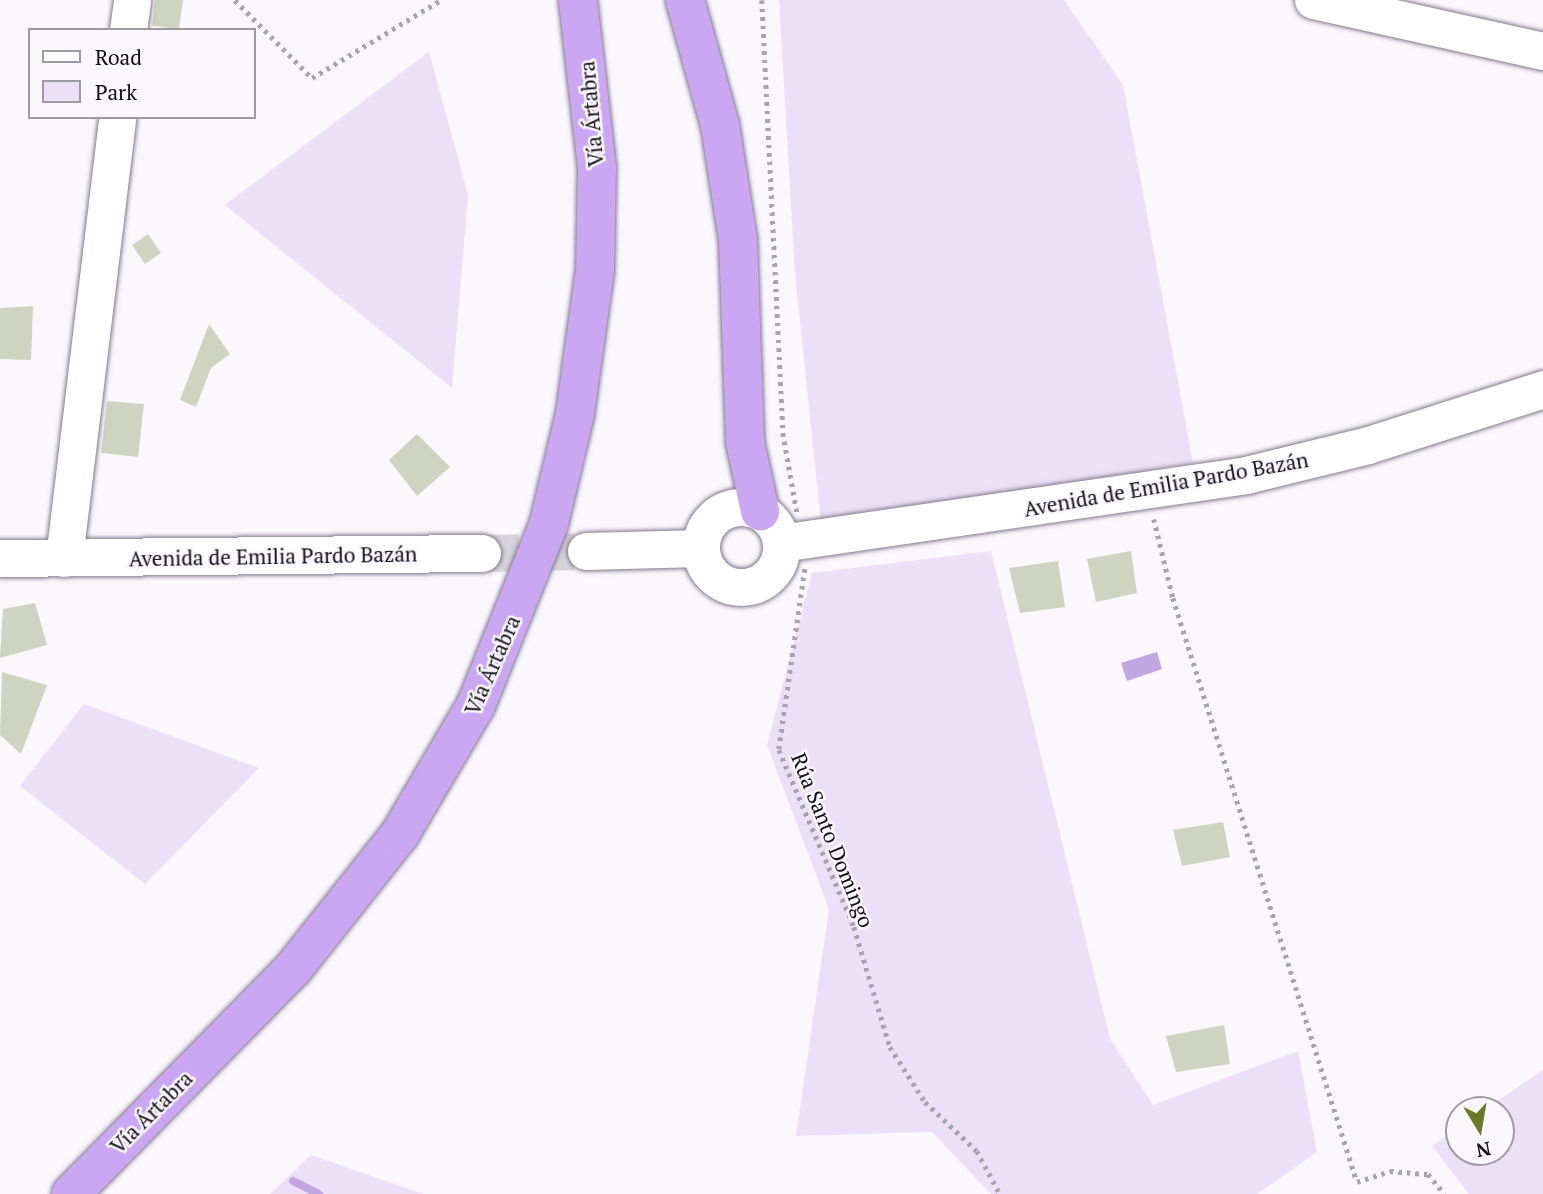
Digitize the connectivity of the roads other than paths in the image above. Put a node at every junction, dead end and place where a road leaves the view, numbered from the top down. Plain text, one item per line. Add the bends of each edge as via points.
1 (132, 0) edge
2 (578, 0) edge
3 (685, 0) edge
4 (1313, 0) edge
5 (128, 28) edge
6 (1543, 51) edge
7 (117, 119) edge
8 (1543, 389) edge
9 (760, 511) junction
10 (791, 542) junction
11 (701, 548) junction
12 (586, 551) tunnel mouth
13 (482, 553) tunnel mouth
14 (0, 558) edge
15 (64, 558) junction
16 (71, 1194) edge

1 - 5 street
2 - 16 highway, Vía Ártabra via 597,168 595,270 579,388 549,523 481,693 400,834 293,969
3 - 9 highway via 720,125 738,240 745,442
4 - 6 street
7 - 15 street
8 - 10 street, Avenida de Emilia Pardo Bazán via 1368,445 1147,490
9 - 10 street
9 - 11 street via 720,513
10 - 11 street via 775,568 743,587 719,580
11 - 12 street
13 - 15 street, Avenida de Emilia Pardo Bazán
14 - 15 street, Avenida de Emilia Pardo Bazán

